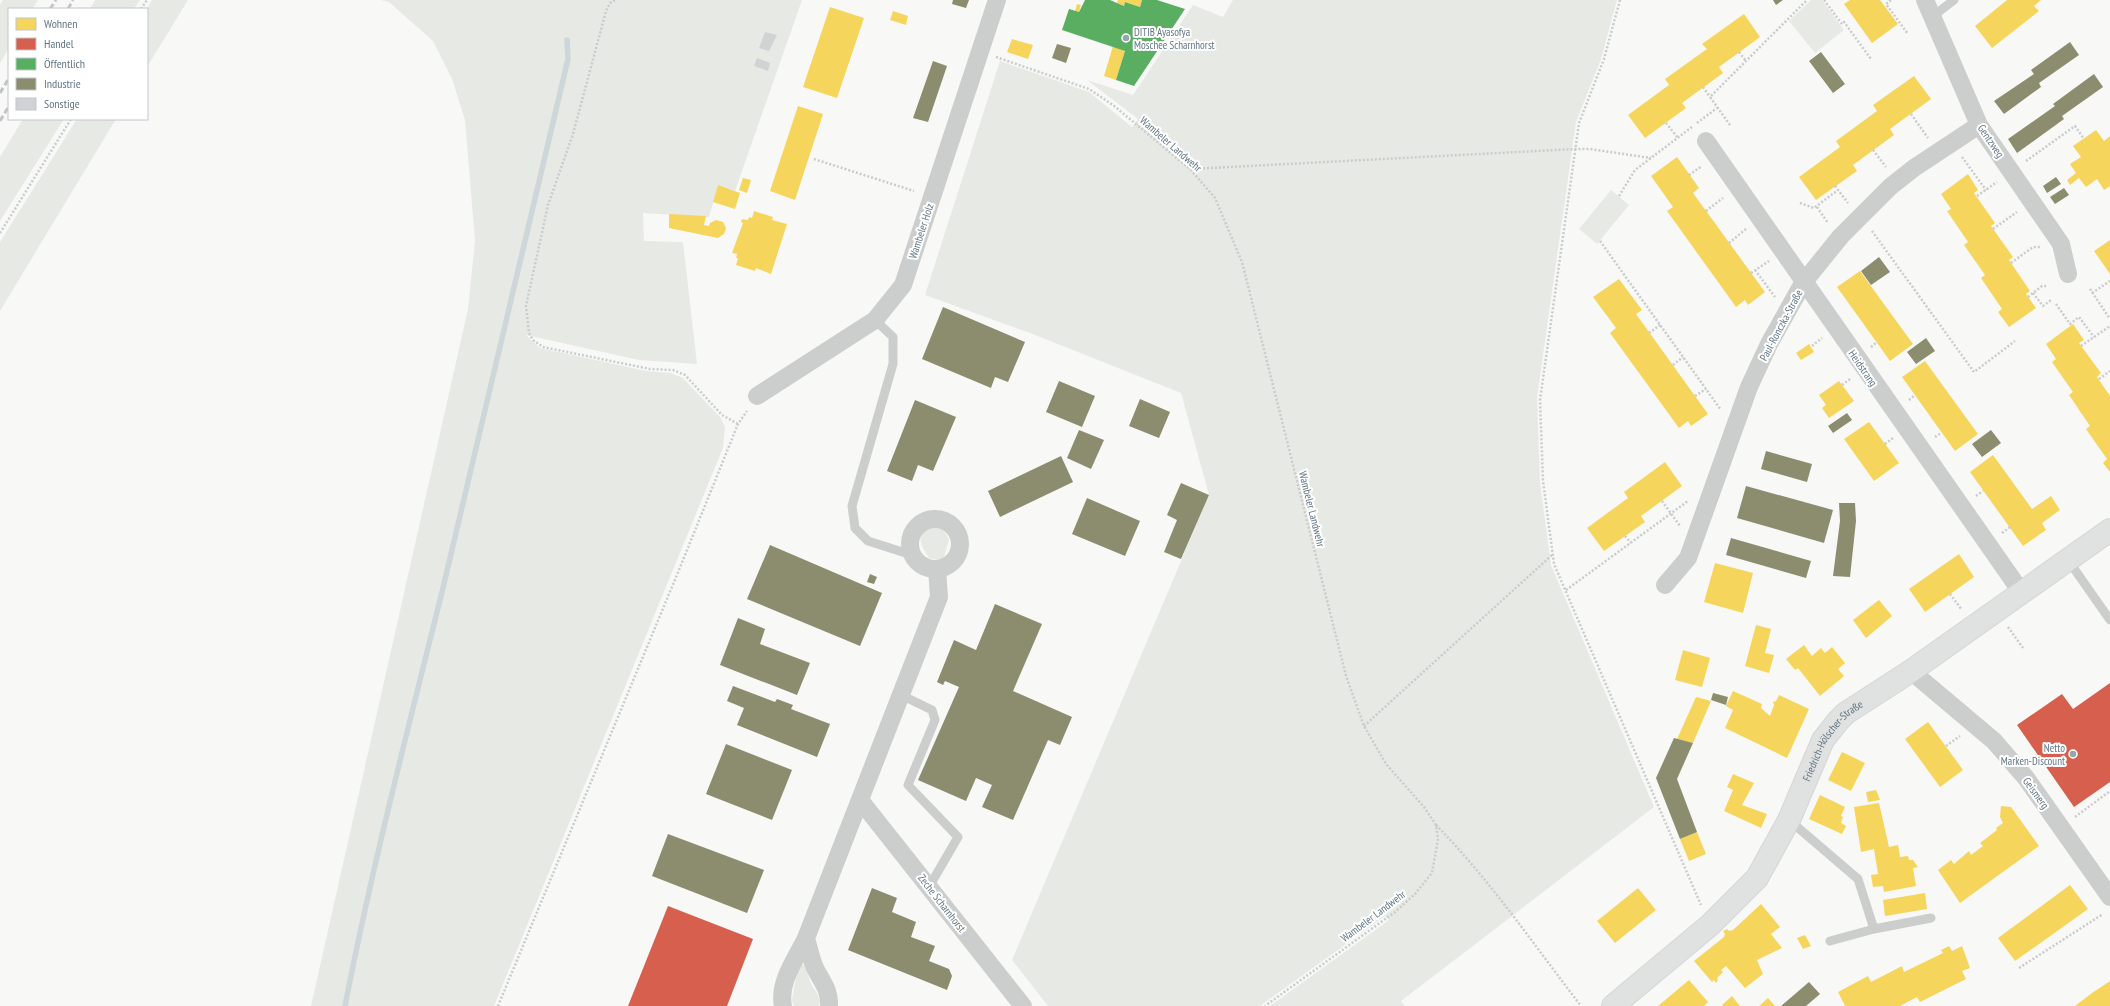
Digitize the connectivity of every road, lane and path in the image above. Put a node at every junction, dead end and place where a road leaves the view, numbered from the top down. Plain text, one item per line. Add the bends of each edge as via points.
1 (615, 0) edge
2 (997, 0) edge
3 (1620, 0) edge
4 (1807, 0) edge
5 (1824, 0) edge
6 (1891, 0) edge
7 (1925, 0) edge
8 (1954, 0) edge
9 (1932, 17) junction
10 (1908, 34) dead end
11 (981, 52) junction
12 (1739, 52) dead end
13 (1871, 59) dead end
14 (1746, 61) junction
15 (1703, 87) dead end
16 (1710, 97) junction
17 (1718, 108) junction
18 (1911, 114) dead end
19 (70, 120) edge
20 (1666, 123) dead end
21 (1730, 125) dead end
22 (1979, 125) junction
23 (1678, 138) junction
24 (2084, 139) dead end
25 (1706, 141) dead end
26 (1930, 142) dead end
27 (1575, 149) junction
28 (1873, 150) dead end
29 (1958, 152) dead end
30 (1651, 158) junction
31 (814, 159) dead end
32 (1704, 165) dead end
33 (1190, 169) junction
34 (1889, 172) dead end
35 (1689, 175) dead end
36 (2006, 175) junction
37 (1835, 186) dead end
38 (1838, 190) junction
39 (1986, 190) junction
40 (915, 192) dead end
41 (1619, 196) dead end
42 (1727, 196) dead end
43 (1977, 196) dead end
44 (1800, 203) dead end
45 (1817, 207) junction
46 (1852, 208) dead end
47 (2022, 209) dead end
48 (1706, 211) dead end
49 (1867, 224) dead end
50 (1750, 227) dead end
51 (1833, 228) dead end
52 (1993, 229) dead end
53 (0, 233) edge
54 (1600, 241) dead end
55 (1729, 243) dead end
56 (2045, 247) dead end
57 (1773, 258) dead end
58 (2011, 263) dead end
59 (1755, 270) junction
60 (1751, 273) dead end
61 (2068, 274) dead end
62 (2110, 281) edge
63 (1804, 283) junction
64 (2046, 286) dead end
65 (2090, 289) dead end
66 (2033, 293) junction
67 (2092, 293) junction
68 (2028, 297) dead end
69 (2051, 300) dead end
70 (1779, 303) dead end
71 (2056, 304) dead end
72 (2110, 319) edge
73 (875, 320) junction
74 (1660, 325) junction
75 (2110, 326) edge
76 (1649, 333) dead end
77 (2094, 337) junction
78 (2015, 341) dead end
79 (2081, 346) dead end
80 (1683, 357) junction
81 (1673, 365) dead end
82 (2110, 371) edge
83 (2099, 379) dead end
84 (1706, 389) junction
85 (757, 396) joint
86 (1695, 396) dead end
87 (1723, 412) dead end
88 (738, 424) junction
89 (1694, 497) dead end
90 (1662, 501) dead end
91 (1672, 514) junction
92 (1682, 528) dead end
93 (2110, 530) edge
94 (1625, 536) dead end
95 (1631, 543) junction
96 (1553, 554) junction
97 (912, 555) junction
98 (2068, 560) junction
99 (937, 569) junction
100 (1665, 585) dead end
101 (1566, 590) junction
102 (2022, 593) junction
103 (1950, 594) dead end
104 (1963, 612) dead end
105 (2110, 620) edge
106 (2004, 622) dead end
107 (2023, 648) dead end
108 (1911, 671) junction
109 (901, 695) junction
110 (1364, 726) junction
111 (1965, 732) dead end
112 (1946, 746) dead end
113 (2110, 791) edge
114 (860, 800) junction
115 (1789, 820) junction
116 (1436, 825) junction
117 (2060, 827) junction
118 (929, 887) junction
119 (2109, 904) edge
120 (1931, 918) dead end
121 (1710, 925) junction
122 (1874, 929) junction
123 (806, 938) junction
124 (1830, 941) dead end
125 (2019, 968) dead end
126 (498, 1006) edge
127 (783, 1006) edge
128 (829, 1006) edge
129 (1022, 1006) edge
130 (1265, 1006) edge
131 (1581, 1006) edge
132 (1613, 1006) edge

1 - 88 path via 606,11 573,134 548,205 526,306 529,333 533,340 543,347 650,369 679,372 685,375 722,416
2 - 11 street, Wambeler Holz
3 - 27 path via 1604,59 1579,123
4 - 14 path
5 - 13 path
6 - 10 path via 1886,4
7 - 9 street, Gentzweg
8 - 9 lane
9 - 22 street, Gentzweg
11 - 33 path, Wambeler Landwehr via 1089,89 1113,105
11 - 73 street, Wambeler Holz via 903,286
12 - 14 path
14 - 16 path
15 - 16 path
16 - 17 path
17 - 21 path
17 - 23 path
18 - 26 path
19 - 53 path
20 - 23 path
22 - 36 street, Gentzweg
22 - 63 street, Paul-Ronczka-Straße via 1890,187 1846,231
23 - 30 path
24 - 36 path via 2075,126
25 - 63 street, Heidstrang
27 - 30 path
27 - 33 path
27 - 96 path via 1540,400 1543,482
28 - 34 path
29 - 39 path
30 - 41 path via 1635,170
31 - 40 path
32 - 35 path
33 - 110 path, Wambeler Landwehr via 1216,198 1242,262 1346,676
36 - 39 path
36 - 61 street, Gentzweg via 2061,244
37 - 38 path
38 - 45 path
38 - 46 path
39 - 43 path
42 - 48 path
44 - 45 path
45 - 51 path
47 - 52 path
49 - 78 path via 1974,372
50 - 55 path
54 - 74 path
56 - 58 path via 2033,247
57 - 59 path
59 - 60 path
59 - 70 path
62 - 67 path
63 - 100 street, Paul-Ronczka-Straße via 1769,344 1749,387 1688,558
63 - 102 street, Heidstrang
64 - 66 path
65 - 67 path
66 - 68 path
66 - 69 path via 2043,306
67 - 72 path
71 - 77 path via 2070,324 2079,317
73 - 85 street, Wambeler Holz
73 - 97 lane via 893,336 893,364 852,506 855,528 868,541
74 - 76 path
74 - 80 path
75 - 77 path
77 - 79 path
80 - 81 path
80 - 84 path
82 - 83 path
84 - 86 path
84 - 87 path
85 - 88 path
88 - 126 path
89 - 91 path
90 - 91 path
91 - 92 path
91 - 95 path
93 - 98 street, Friedrich-Hölscher-Straße
94 - 95 path
95 - 101 path
96 - 101 path via 1554,564
96 - 110 path
97 - 99 street via 920,564
97 - 99 street via 910,538 920,523 938,519 946,521 955,529 960,545 953,562
98 - 102 street, Friedrich-Hölscher-Straße
98 - 105 lane
99 - 109 street via 939,597
101 - 121 path
102 - 108 street, Friedrich-Hölscher-Straße
103 - 104 path
106 - 107 path
108 - 115 street, Friedrich-Hölscher-Straße via 1846,713 1838,721 1824,740
108 - 117 street, Geismerg via 1994,741 2026,778
109 - 114 street
109 - 118 lane via 932,710 935,720 908,785 958,838
110 - 116 path, Wambeler Landwehr via 1386,764 1424,807
111 - 112 path
113 - 117 path
114 - 118 street, Zeche Scharnhorst
114 - 123 street
115 - 121 street, Friedrich-Hölscher-Straße via 1757,878
115 - 122 lane via 1858,879
116 - 130 path, Wambeler Landwehr via 1438,839 1432,873 1415,894 1395,912
116 - 131 path via 1490,887
117 - 119 street, Geismerg
118 - 129 street, Zeche Scharnhorst
119 - 125 path
120 - 122 lane
121 - 132 street, Friedrich-Hölscher-Straße
122 - 124 lane
123 - 127 street via 786,977 782,996
123 - 128 street via 814,967 827,988

